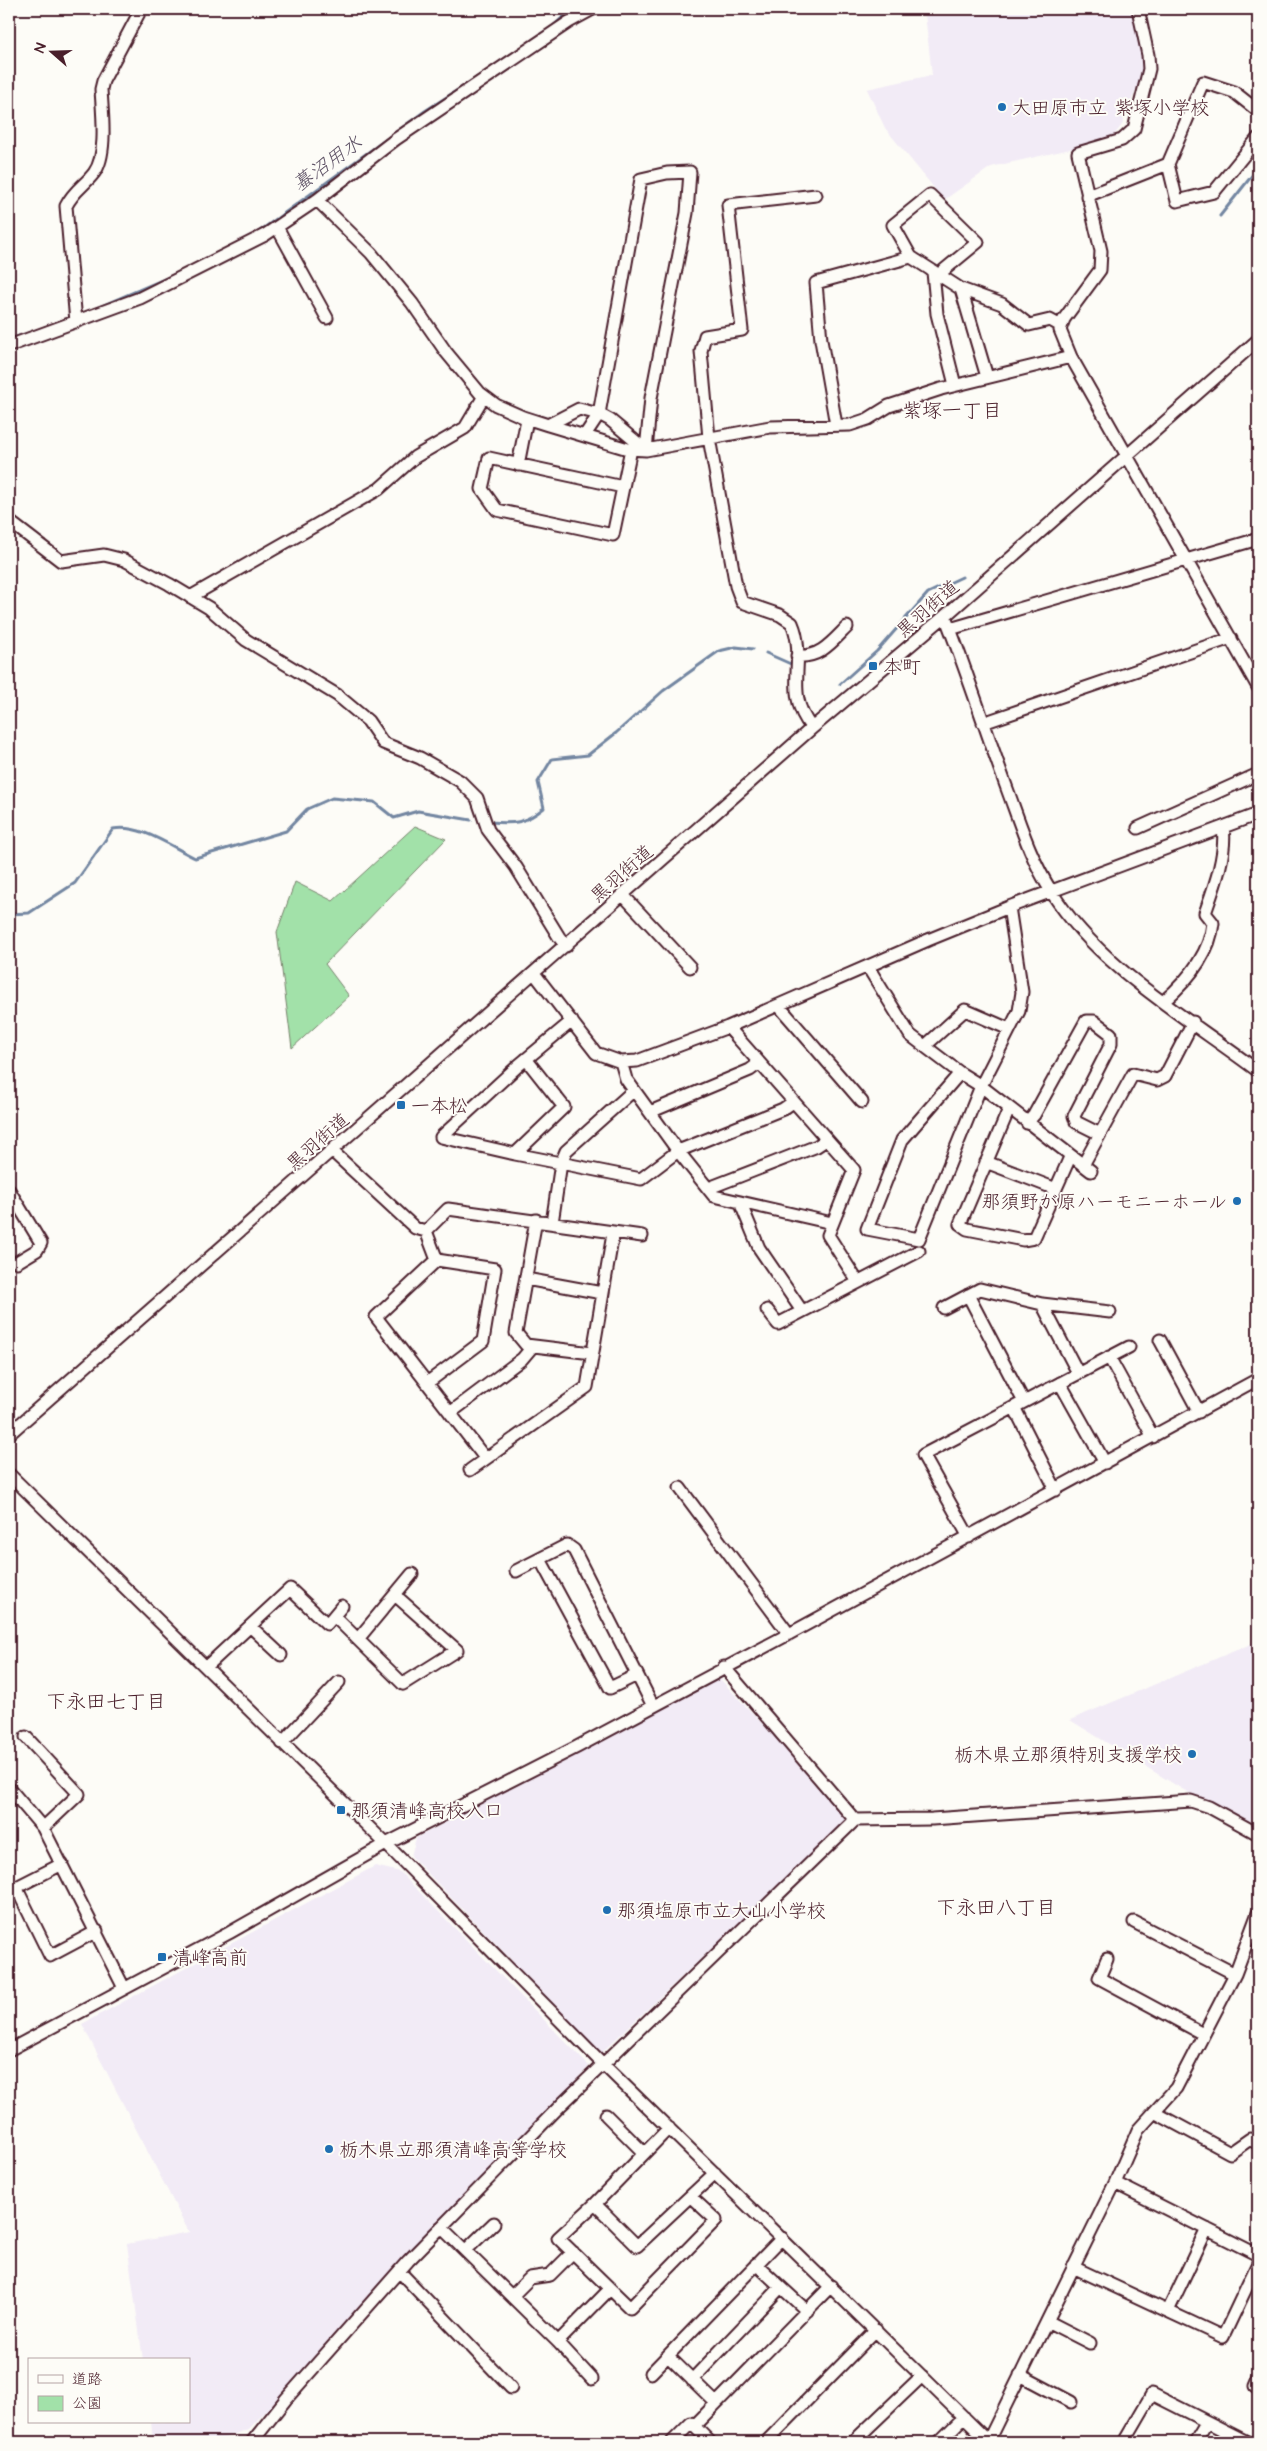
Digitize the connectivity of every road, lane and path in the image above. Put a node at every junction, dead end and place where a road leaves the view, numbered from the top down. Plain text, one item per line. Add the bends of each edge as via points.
1 (139, 9) edge
2 (593, 9) edge
3 (1138, 9) edge
4 (1258, 111) edge
5 (1258, 138) edge
6 (1168, 164) junction
7 (816, 195) dead end
8 (1087, 196) junction
9 (317, 200) junction
10 (277, 227) junction
11 (911, 257) junction
12 (935, 273) junction
13 (961, 289) junction
14 (327, 318) dead end
15 (76, 322) junction
16 (1061, 326) junction
17 (1258, 340) edge
18 (9, 346) edge
19 (1071, 357) junction
20 (988, 377) junction
21 (955, 385) junction
22 (484, 396) junction
23 (599, 414) junction
24 (527, 419) junction
25 (548, 425) junction
26 (836, 425) junction
27 (585, 435) junction
28 (708, 438) junction
29 (632, 449) junction
30 (646, 450) junction
31 (1126, 456) junction
32 (518, 465) junction
33 (623, 487) junction
34 (9, 521) edge
35 (1258, 539) edge
36 (1186, 561) junction
37 (190, 597) junction
38 (945, 616) junction
39 (847, 628) dead end
40 (950, 629) junction
41 (1231, 638) junction
42 (797, 656) junction
43 (1258, 687) edge
44 (983, 723) junction
45 (812, 728) junction
46 (1258, 774) edge
47 (1258, 814) edge
48 (1138, 828) dead end
49 (1223, 828) junction
50 (1051, 891) junction
51 (623, 895) junction
52 (1009, 907) junction
53 (566, 946) junction
54 (690, 967) dead end
55 (868, 967) junction
56 (534, 973) junction
57 (1163, 1002) junction
58 (778, 1006) junction
59 (572, 1021) junction
60 (1193, 1022) junction
61 (728, 1027) junction
62 (1009, 1029) junction
63 (925, 1046) junction
64 (526, 1059) junction
65 (621, 1062) junction
66 (758, 1064) junction
67 (1258, 1070) edge
68 (960, 1073) junction
69 (981, 1086) junction
70 (634, 1090) junction
71 (793, 1102) junction
72 (862, 1102) dead end
73 (1009, 1109) junction
74 (650, 1112) junction
75 (1027, 1123) junction
76 (1100, 1134) junction
77 (826, 1140) junction
78 (332, 1151) junction
79 (678, 1151) junction
80 (514, 1154) junction
81 (1070, 1156) junction
82 (986, 1162) junction
83 (561, 1164) junction
84 (709, 1188) junction
85 (1056, 1189) junction
86 (9, 1190) edge
87 (740, 1202) junction
88 (536, 1220) junction
89 (552, 1223) junction
90 (832, 1223) junction
91 (426, 1231) junction
92 (614, 1234) junction
93 (642, 1236) dead end
94 (919, 1251) dead end
95 (437, 1260) junction
96 (17, 1262) dead end
97 (526, 1279) junction
98 (858, 1282) junction
99 (602, 1293) junction
100 (968, 1295) junction
101 (1042, 1304) junction
102 (944, 1308) dead end
103 (766, 1310) dead end
104 (802, 1311) junction
105 (1110, 1312) dead end
106 (1160, 1340) dead end
107 (533, 1346) junction
108 (1129, 1347) dead end
109 (592, 1353) junction
110 (1109, 1357) junction
111 (1078, 1373) junction
112 (1258, 1379) edge
113 (427, 1383) junction
114 (1060, 1383) junction
115 (1024, 1402) junction
116 (1014, 1408) junction
117 (450, 1412) junction
118 (1199, 1412) junction
119 (9, 1434) edge
120 (1153, 1437) junction
121 (485, 1458) junction
122 (1105, 1463) junction
123 (470, 1470) dead end
124 (9, 1474) edge
125 (680, 1488) dead end
126 (1056, 1490) junction
127 (969, 1537) junction
128 (540, 1559) junction
129 (516, 1571) dead end
130 (412, 1574) dead end
131 (395, 1595) junction
132 (342, 1606) dead end
133 (334, 1616) junction
134 (250, 1626) junction
135 (789, 1634) junction
136 (358, 1639) junction
137 (281, 1655) dead end
138 (206, 1667) junction
139 (724, 1667) junction
140 (637, 1675) junction
141 (339, 1682) dead end
142 (653, 1706) junction
143 (26, 1737) dead end
144 (282, 1743) junction
145 (9, 1788) edge
146 (855, 1820) junction
147 (43, 1828) junction
148 (1258, 1834) edge
149 (386, 1844) junction
150 (62, 1864) junction
151 (12, 1889) edge
152 (1258, 1913) edge
153 (1134, 1922) dead end
154 (97, 1931) junction
155 (1107, 1959) dead end
156 (1235, 1974) junction
157 (124, 1988) junction
158 (1203, 2034) junction
159 (9, 2050) edge
160 (604, 2065) junction
161 (1154, 2112) junction
162 (606, 2115) dead end
163 (669, 2128) junction
164 (1258, 2144) edge
165 (644, 2153) junction
166 (715, 2173) junction
167 (1115, 2183) junction
168 (691, 2197) junction
169 (595, 2204) junction
170 (494, 2223) dead end
171 (441, 2227) junction
172 (1207, 2229) junction
173 (782, 2238) junction
174 (466, 2250) junction
175 (573, 2252) junction
176 (1258, 2255) edge
177 (1258, 2263) edge
178 (756, 2264) junction
179 (1073, 2267) junction
180 (399, 2271) junction
181 (831, 2286) junction
182 (781, 2287) junction
183 (610, 2289) junction
184 (512, 2296) junction
185 (807, 2311) junction
186 (1168, 2311) junction
187 (1047, 2321) junction
188 (876, 2330) junction
189 (558, 2342) junction
190 (1090, 2343) dead end
191 (668, 2356) junction
192 (651, 2373) dead end
193 (1020, 2375) junction
194 (922, 2376) junction
195 (592, 2379) dead end
196 (692, 2380) junction
197 (1258, 2380) edge
198 (511, 2388) dead end
199 (1258, 2389) edge
200 (1071, 2402) dead end
201 (716, 2403) junction
202 (964, 2418) junction
203 (1207, 2422) junction
204 (694, 2426) junction
205 (248, 2442) edge
206 (252, 2442) edge
207 (672, 2442) edge
208 (710, 2442) edge
209 (766, 2442) edge
210 (852, 2442) edge
211 (939, 2442) edge
212 (989, 2442) edge
213 (1124, 2442) edge
214 (1195, 2442) edge
215 (1247, 2442) edge

1 - 15 street via 103,81 102,152 95,173 73,193 66,206
2 - 9 street via 396,139
3 - 8 street via 1149,69 1134,129 1122,140 1078,153
4 - 6 street via 1234,92 1203,82
5 - 6 street via 1214,192 1177,201
6 - 8 street
7 - 28 street via 728,205 742,330 705,336 702,351
8 - 16 street via 1101,251 1100,270
9 - 10 street
9 - 22 street via 371,253 446,352
10 - 14 street
10 - 15 street via 149,294
11 - 12 street
11 - 12 street via 893,225 930,195 978,242
11 - 26 street via 816,283 821,340
12 - 13 street
12 - 21 street via 937,314
13 - 16 street via 1002,304 1029,325 1050,320
13 - 20 street
15 - 18 street
16 - 19 street
17 - 31 street, 黒羽街道
19 - 20 street
19 - 31 street
20 - 21 street
21 - 26 street via 889,406 868,419 850,425
22 - 24 street
22 - 37 street via 465,428 415,457 379,489
23 - 25 street via 579,409
23 - 27 street
23 - 30 street
23 - 30 street via 641,179 690,172 687,213 651,398
24 - 25 street
24 - 32 street
25 - 27 street
26 - 28 street via 770,427
27 - 29 street
28 - 30 street
28 - 42 street via 736,586 742,602 780,614 792,623 796,630
29 - 30 street
29 - 33 street
31 - 36 street
31 - 38 street, 黒羽街道
32 - 33 street
32 - 33 street via 490,458 482,489 497,510 612,535
34 - 37 street via 61,561 104,555 124,560
35 - 36 street
36 - 40 street
36 - 41 street
37 - 53 street via 209,608 246,640 337,695 368,721 383,742 460,781 477,798 488,830 516,867
38 - 40 street
38 - 45 street, 黒羽街道
39 - 42 street via 816,654
40 - 44 street
41 - 43 street
41 - 44 street
42 - 45 street via 799,708
44 - 50 street via 1030,850
45 - 51 street, 黒羽街道
46 - 48 street
47 - 49 street
49 - 50 street
49 - 57 street via 1223,847 1205,913 1213,923 1212,933 1203,955 1182,986
50 - 52 street
50 - 57 street via 1091,941
51 - 53 street, 黒羽街道
51 - 54 street
52 - 55 street
52 - 62 street via 1022,992 1019,1012
53 - 56 street, 黒羽街道
55 - 58 street
55 - 63 street via 910,1035
56 - 59 street
56 - 78 street, 黒羽街道
57 - 60 street
58 - 61 street
58 - 72 street
59 - 64 street
59 - 65 street via 596,1052
60 - 67 street
60 - 76 street via 1165,1076 1157,1080 1133,1074
61 - 65 street via 637,1061
61 - 66 street
62 - 63 street via 966,1010
62 - 69 street
63 - 68 street
64 - 80 street via 564,1107
64 - 80 street via 441,1137
65 - 70 street via 626,1079
66 - 71 street
66 - 74 street
68 - 69 street
68 - 69 street via 902,1140 867,1229 919,1239
69 - 73 street
70 - 74 street
70 - 83 street via 566,1151
71 - 77 street
71 - 79 street via 783,1109
73 - 75 street
73 - 82 street
74 - 79 street
75 - 76 street via 1086,1021 1094,1021 1111,1034 1111,1044 1074,1116 1076,1122
75 - 81 street
76 - 81 street via 1087,1168
77 - 84 street
77 - 90 street via 854,1170
78 - 91 street via 415,1228
78 - 119 street, 黒羽街道
79 - 83 street via 641,1179
79 - 84 street
80 - 83 street
81 - 85 street
82 - 85 street
82 - 85 street via 960,1224 967,1229 1024,1240 1034,1238
83 - 89 street
84 - 87 street via 714,1196
86 - 96 street via 41,1243 37,1250
87 - 90 street
87 - 104 street via 759,1248
88 - 89 street
88 - 91 street via 448,1209
88 - 97 street
89 - 92 street
90 - 98 street via 828,1235
91 - 95 street
92 - 93 street
92 - 99 street
94 - 98 street
95 - 113 street via 376,1317
95 - 113 street via 495,1269 483,1341
97 - 99 street
97 - 107 street via 516,1333 526,1345
98 - 104 street
99 - 109 street
100 - 101 street via 980,1289
100 - 102 street
100 - 115 street
101 - 105 street
101 - 111 street
103 - 104 street via 778,1324
106 - 118 street
107 - 109 street
107 - 117 street via 522,1359
108 - 110 street
109 - 121 street via 587,1387
110 - 111 street
110 - 120 street
111 - 114 street
112 - 118 street
113 - 117 street
114 - 115 street
114 - 122 street
115 - 116 street
116 - 126 street
116 - 127 street via 923,1455
117 - 121 street
118 - 120 street
120 - 122 street
121 - 123 street
122 - 126 street
124 - 138 street
125 - 135 street
126 - 127 street
127 - 135 street
128 - 129 street
128 - 140 street via 610,1688
128 - 140 street via 567,1545 574,1550
130 - 131 street
131 - 136 street
131 - 136 street via 458,1650 403,1684
132 - 133 street
133 - 134 street via 327,1624 290,1589
133 - 136 street
134 - 137 street
134 - 138 street
135 - 139 street
138 - 144 street
139 - 142 street
139 - 146 street
140 - 142 street
141 - 144 street
142 - 149 street
143 - 147 street via 79,1794
144 - 149 street
145 - 147 street
146 - 148 street via 1191,1801 1209,1807
146 - 160 street
147 - 150 street
149 - 157 street via 230,1933
149 - 160 street
150 - 151 street
150 - 154 street
151 - 154 street via 50,1956
152 - 156 street
153 - 156 street
154 - 157 street
155 - 158 street via 1099,1978
156 - 158 street
157 - 159 street
158 - 161 street via 1176,2088
160 - 163 street
160 - 171 street
161 - 164 street via 1230,2153 1250,2140
161 - 167 street via 1138,2130
162 - 165 street
163 - 165 street
163 - 166 street
165 - 169 street
166 - 168 street
166 - 173 street
167 - 172 street
167 - 179 street
168 - 169 street via 637,2246
168 - 183 street via 716,2220 630,2308
169 - 175 street via 558,2238
170 - 174 street
171 - 174 street
171 - 180 street
172 - 176 street
172 - 186 street
173 - 178 street
173 - 181 street
174 - 184 street
175 - 183 street
175 - 184 street via 550,2275 530,2278
177 - 186 street via 1223,2337
178 - 182 street
178 - 191 street
179 - 186 street
179 - 187 street
180 - 198 street
180 - 206 street
181 - 185 street
181 - 188 street
182 - 185 street
182 - 196 street
183 - 189 street
184 - 189 street
185 - 201 street
187 - 190 street
187 - 193 street
188 - 194 street
188 - 209 street
189 - 195 street
191 - 192 street
191 - 196 street
193 - 200 street
193 - 212 street
194 - 202 street
194 - 210 street
196 - 201 street
197 - 199 street via 1255,2387
201 - 204 street
202 - 211 street
202 - 212 street
203 - 213 street via 1152,2394
203 - 214 street
203 - 215 street
204 - 207 street via 691,2423
204 - 208 street
205 - 206 street

